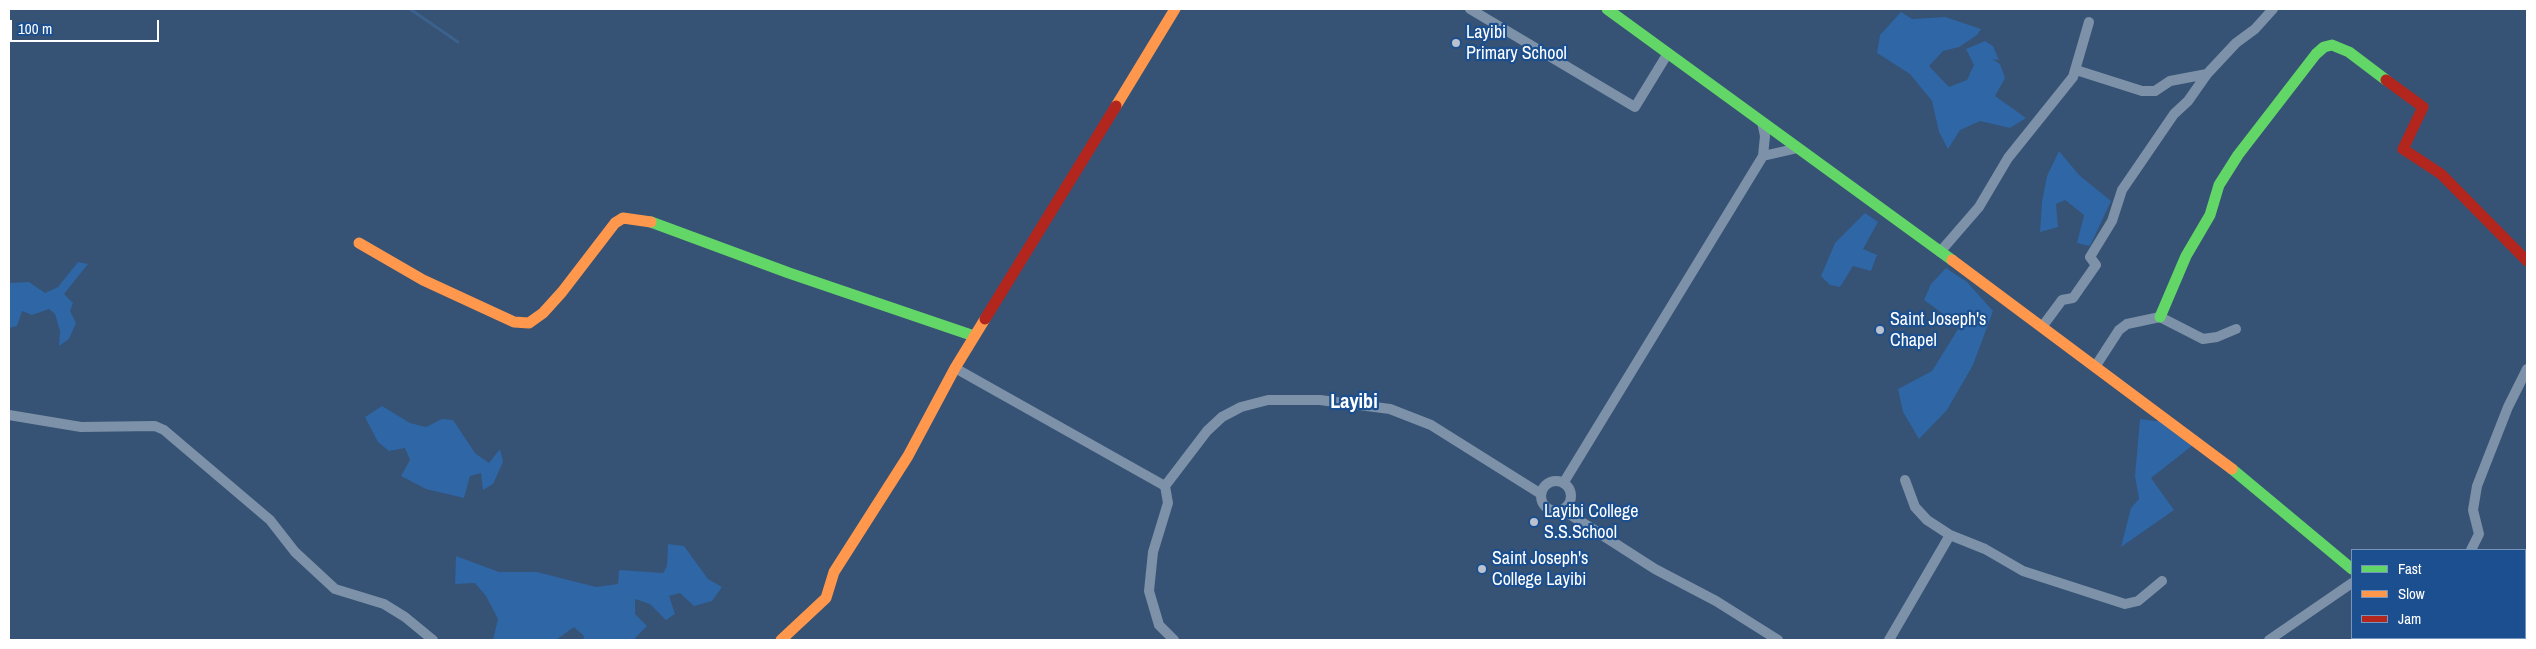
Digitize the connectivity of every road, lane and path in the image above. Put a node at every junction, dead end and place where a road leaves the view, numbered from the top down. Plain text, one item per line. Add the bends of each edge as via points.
1 (1175, 9) edge
2 (1470, 9) edge
3 (1607, 9) edge
4 (2273, 9) edge
5 (2089, 22) dead end
6 (1668, 53) junction
7 (2076, 70) junction
8 (2207, 74) junction
9 (1762, 122) junction
10 (1798, 148) junction
11 (1763, 156) junction
12 (359, 243) dead end
13 (1940, 252) junction
14 (2527, 261) edge
15 (2160, 317) junction
16 (2042, 327) junction
17 (2236, 329) dead end
18 (974, 336) junction
19 (2095, 367) junction
20 (955, 368) junction
21 (2527, 369) edge
22 (9, 415) edge
23 (1905, 480) dead end
24 (1564, 482) junction
25 (1165, 486) junction
26 (1541, 494) junction
27 (1563, 510) junction
28 (1950, 535) junction
29 (2472, 549) edge
30 (2351, 568) edge
31 (2162, 581) dead end
32 (2351, 584) edge
33 (433, 640) edge
34 (781, 640) edge
35 (1174, 640) edge
36 (1778, 640) edge
37 (1889, 640) edge
38 (2269, 640) edge

1 - 18 street
2 - 6 street via 1635,107
3 - 6 street
4 - 8 street
5 - 7 street
6 - 9 street
7 - 8 street via 2150,92 2170,81
7 - 13 street via 2008,158 1979,207
8 - 16 street via 2188,101 2174,114 2122,190 2112,221 2090,257 2096,265 2072,298 2062,300
9 - 10 street
9 - 11 street via 1765,136
10 - 11 street
10 - 13 street
11 - 24 street
12 - 18 street via 430,284 514,322 529,323 562,292 615,222 632,218
13 - 16 street
14 - 15 street via 2446,178 2403,149 2424,107 2349,52 2332,45 2316,54 2238,155 2219,185 2210,215 2186,256
15 - 17 street via 2203,339
15 - 19 street via 2122,326
16 - 19 street
18 - 20 street
19 - 30 street via 2234,470
20 - 25 street
20 - 34 street via 908,456 834,572 826,598
21 - 29 street via 2508,407 2478,486 2473,510 2479,534
22 - 33 street via 81,427 155,426 164,430 270,520 295,552 335,590 384,604
23 - 28 street via 1915,506 1927,520
24 - 26 street via 1550,482
24 - 27 street via 1572,493 1568,506
25 - 26 street via 1207,430 1231,411 1259,401 1320,400 1367,405 1410,416
25 - 35 street via 1168,503 1153,552 1149,591 1159,625
26 - 27 street via 1548,509
27 - 36 street via 1655,569 1716,601
28 - 31 street via 1979,546 2023,571 2125,604 2138,601
28 - 37 street
32 - 38 street

